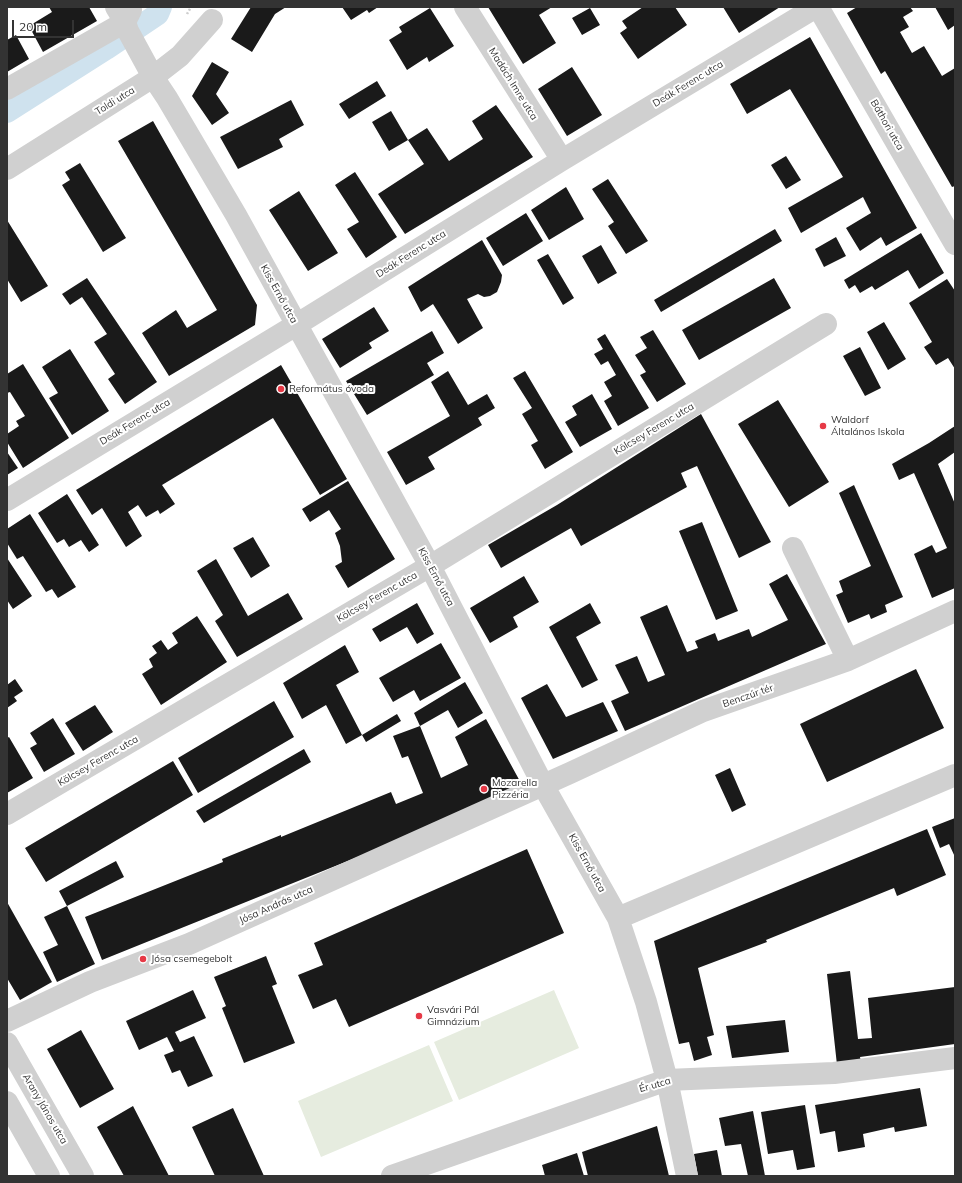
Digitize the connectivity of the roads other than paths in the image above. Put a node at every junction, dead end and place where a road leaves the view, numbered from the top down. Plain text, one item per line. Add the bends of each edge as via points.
1 (465, 7) edge
2 (817, 7) edge
3 (126, 17) edge
4 (212, 20) dead end
5 (148, 67) junction
6 (7, 89) edge
7 (562, 160) junction
8 (7, 170) edge
9 (955, 244) edge
10 (826, 324) dead end
11 (296, 325) junction
12 (7, 500) edge
13 (793, 548) dead end
14 (430, 566) junction
15 (955, 611) edge
16 (848, 660) junction
17 (955, 775) edge
18 (543, 785) junction
19 (7, 814) edge
20 (618, 918) junction
21 (7, 1021) edge
22 (7, 1043) edge
23 (955, 1058) edge
24 (667, 1080) junction
25 (7, 1102) edge
26 (49, 1176) edge
27 (83, 1176) edge
28 (392, 1176) edge
29 (687, 1176) edge

1 - 7 street, Madách Imre utca
2 - 7 street, Deák Ferenc utca
2 - 9 street, Báthori utca
3 - 5 street, Kiss Ernő utca
3 - 6 street
4 - 5 street, Toldi utca via 180,56
5 - 8 street, Toldi utca
5 - 11 street, Kiss Ernő utca via 236,215
7 - 11 street, Deák Ferenc utca
10 - 14 street, Kölcsey Ferenc utca
11 - 12 street, Deák Ferenc utca
11 - 14 street, Kiss Ernő utca
13 - 16 street
14 - 18 street, Kiss Ernő utca
14 - 19 street, Kölcsey Ferenc utca
15 - 16 street, Benczúr tér
16 - 18 street, Benczúr tér via 703,711
17 - 20 street
18 - 20 street, Kiss Ernő utca
18 - 21 street, Jósa András utca via 189,944 90,982
20 - 24 street, Kiss Ernő utca via 646,1002
22 - 27 street, Arany János utca
23 - 24 street, Ér utca via 834,1073
24 - 28 street, Ér utca
24 - 29 street, Kiss Ernő utca
25 - 26 street

